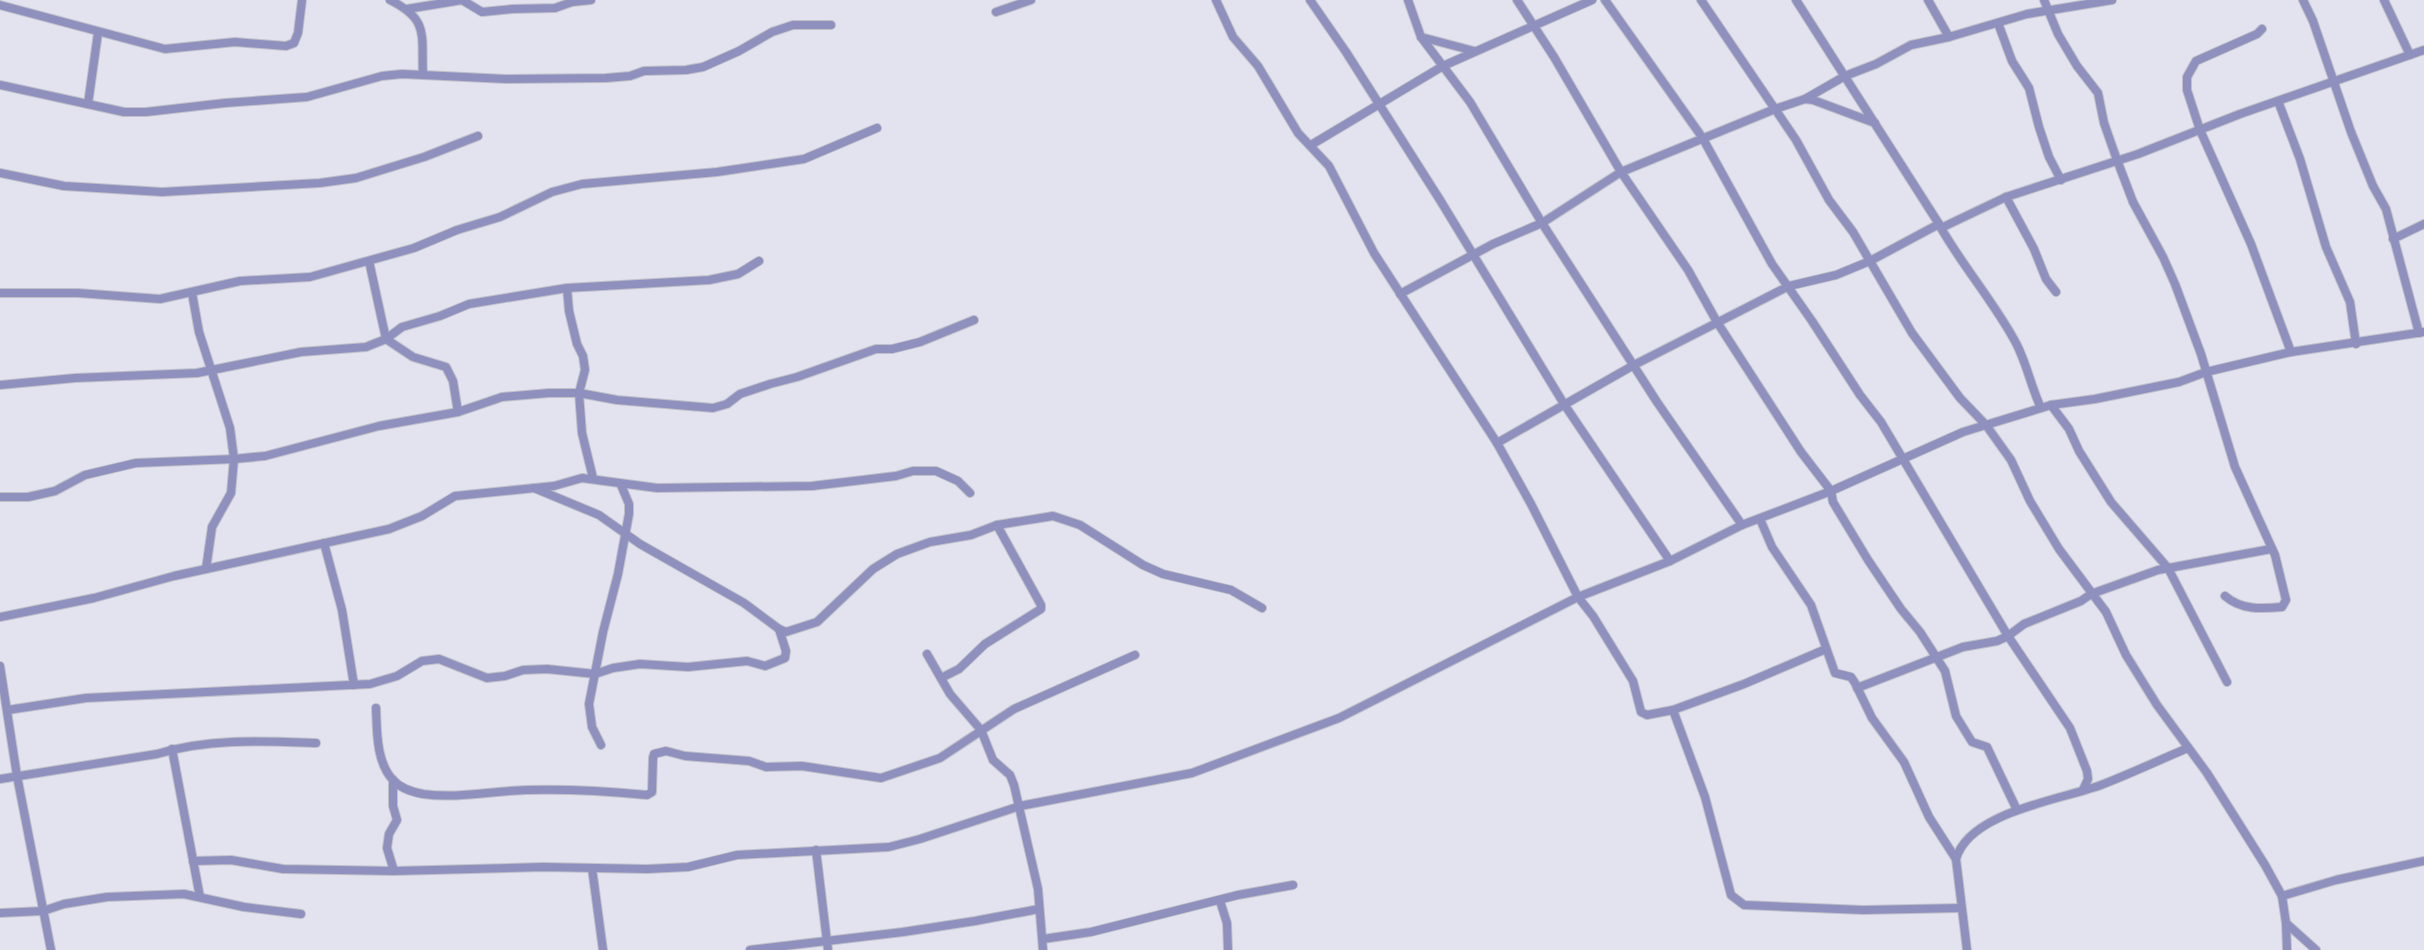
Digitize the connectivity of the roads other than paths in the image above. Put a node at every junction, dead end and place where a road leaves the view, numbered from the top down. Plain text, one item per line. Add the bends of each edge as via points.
1 (302, 0) edge
2 (390, 0) edge
3 (591, 0) edge
4 (1031, 0) edge
5 (1216, 0) edge
6 (1310, 0) edge
7 (1408, 0) edge
8 (1517, 0) edge
9 (1592, 0) edge
10 (1605, 0) edge
11 (1701, 0) edge
12 (1796, 0) edge
13 (1928, 0) edge
14 (2044, 0) edge
15 (2112, 0) edge
16 (2303, 0) edge
17 (2384, 0) edge
18 (0, 5) edge
19 (405, 5) edge
20 (996, 12) dead end
21 (2048, 12) junction
22 (1998, 23) junction
23 (1534, 25) junction
24 (830, 26) dead end
25 (2262, 29) dead end
26 (98, 33) junction
27 (1421, 36) junction
28 (1949, 37) junction
29 (2424, 50) edge
30 (1474, 51) junction
31 (2410, 55) junction
32 (1443, 66) junction
33 (423, 75) junction
34 (1845, 76) junction
35 (2333, 83) junction
36 (0, 85) edge
37 (1806, 99) junction
38 (2278, 101) junction
39 (88, 104) junction
40 (1379, 106) junction
41 (1775, 109) junction
42 (1875, 123) junction
43 (877, 128) dead end
44 (2200, 130) junction
45 (478, 136) dead end
46 (1702, 137) junction
47 (1311, 145) junction
48 (2117, 160) junction
49 (1621, 172) junction
50 (0, 173) edge
51 (2061, 180) junction
52 (2006, 197) junction
53 (1542, 223) junction
54 (2424, 224) edge
55 (1940, 226) junction
56 (2393, 239) junction
57 (1474, 255) junction
58 (369, 261) junction
59 (759, 261) dead end
60 (1870, 261) junction
61 (1789, 286) junction
62 (567, 288) junction
63 (2056, 292) dead end
64 (0, 293) edge
65 (192, 293) junction
66 (1400, 294) junction
67 (974, 320) dead end
68 (1717, 322) junction
69 (2422, 333) edge
70 (386, 339) junction
71 (2356, 344) junction
72 (2290, 352) junction
73 (1634, 365) junction
74 (210, 370) junction
75 (2206, 372) junction
76 (0, 385) edge
77 (579, 393) junction
78 (1564, 404) junction
79 (2051, 406) junction
80 (2041, 408) junction
81 (458, 412) junction
82 (1986, 425) junction
83 (1497, 443) junction
84 (234, 459) junction
85 (1902, 459) junction
86 (593, 478) junction
87 (621, 485) junction
88 (534, 488) junction
89 (1831, 491) junction
90 (970, 493) dead end
91 (0, 497) edge
92 (1760, 520) junction
93 (997, 525) junction
94 (1742, 525) junction
95 (624, 533) junction
96 (324, 543) junction
97 (2271, 549) junction
98 (1670, 560) junction
99 (2168, 568) junction
100 (206, 569) junction
101 (2091, 594) junction
102 (2225, 596) dead end
103 (1578, 598) junction
104 (1262, 608) dead end
105 (0, 617) edge
106 (778, 629) junction
107 (2008, 636) junction
108 (1826, 649) junction
109 (928, 654) dead end
110 (1135, 655) dead end
111 (1935, 657) junction
112 (0, 666) edge
113 (595, 674) junction
114 (941, 678) junction
115 (2227, 682) dead end
116 (354, 685) junction
117 (1857, 688) junction
118 (3, 698) edge
119 (376, 708) dead end
120 (8, 710) junction
121 (1673, 710) junction
122 (980, 730) junction
123 (316, 743) dead end
124 (600, 745) dead end
125 (2188, 748) junction
126 (172, 749) junction
127 (17, 776) junction
128 (0, 779) edge
129 (393, 780) junction
130 (2083, 790) junction
131 (1020, 806) junction
132 (2016, 810) junction
133 (816, 850) junction
134 (1956, 859) junction
135 (193, 861) junction
136 (2424, 861) edge
137 (592, 868) junction
138 (394, 871) junction
139 (1293, 885) dead end
140 (2282, 896) junction
141 (200, 897) junction
142 (1220, 901) junction
143 (1038, 908) junction
144 (1961, 908) junction
145 (43, 911) junction
146 (0, 913) edge
147 (301, 914) dead end
148 (2286, 923) junction
149 (1043, 939) junction
150 (828, 940) junction
151 (51, 950) edge
152 (603, 950) edge
153 (750, 950) edge
154 (828, 950) edge
155 (1043, 950) edge
156 (1228, 950) edge
157 (1967, 950) edge
158 (2287, 950) edge
159 (2316, 950) edge

1 - 26 street via 298,33 294,43 286,46 235,42 165,49
2 - 19 street
3 - 19 street via 572,2 555,8 482,12 462,0
4 - 20 street
5 - 47 street via 1233,37 1258,66 1298,133
6 - 40 street
7 - 27 street
8 - 23 street
9 - 23 street
10 - 46 street
11 - 41 street
12 - 34 street
13 - 28 street
14 - 21 street
15 - 21 street
16 - 35 street via 2313,21
17 - 31 street
18 - 26 street
19 - 33 street via 416,17 421,29
21 - 22 street via 2027,14
21 - 48 street via 2077,66 2098,93 2104,123
22 - 28 street
22 - 51 street via 2012,61 2029,88 2038,127
23 - 30 street
23 - 49 street
24 - 33 street via 793,25 772,32 739,51 703,67 686,70 644,72 606,78 506,79
25 - 44 street via 2257,34 2196,61 2191,67 2187,77 2187,90
26 - 39 street
27 - 30 street
27 - 32 street
28 - 34 street via 1911,44 1876,64
29 - 31 street
30 - 32 street
31 - 35 street
32 - 40 street
32 - 53 street via 1470,102
33 - 39 street via 382,76 307,97 146,112 124,112
34 - 37 street
34 - 42 street
35 - 38 street
35 - 56 street via 2373,186 2386,209
36 - 39 street
37 - 41 street
37 - 42 street via 1821,102
38 - 44 street
38 - 71 street via 2300,159 2326,247 2350,302
40 - 47 street
40 - 57 street
41 - 46 street
41 - 60 street via 1796,140 1829,200
42 - 55 street
43 - 58 street via 804,159 717,172 582,184 552,192 500,217 457,230 414,248
44 - 48 street
44 - 72 street via 2244,226
45 - 50 street via 424,157 356,178 320,183 162,192 64,186
46 - 49 street
46 - 61 street via 1772,264
47 - 66 street via 1329,166 1374,253
48 - 51 street
48 - 75 street via 2132,202 2172,277
49 - 53 street
49 - 68 street via 1688,270
51 - 52 street
52 - 55 street
52 - 63 street via 2034,249 2046,279
53 - 57 street
53 - 73 street
54 - 56 street
55 - 60 street
55 - 80 street via 1956,255 1991,300 2015,341 2026,362
56 - 69 street
57 - 66 street
57 - 78 street
58 - 65 street via 310,277 240,282 204,288
58 - 70 street
59 - 62 street via 738,274 709,280
60 - 61 street via 1836,275
60 - 82 street via 1912,333 1960,398
61 - 68 street
61 - 85 street via 1860,395 1881,422
62 - 70 street via 469,304 402,327
62 - 77 street via 569,311 585,370
64 - 65 street via 78,293 160,299
65 - 74 street via 199,332
66 - 83 street
67 - 77 street via 920,342 892,349 876,349 740,394 727,404 713,408 617,400
68 - 73 street
68 - 89 street via 1801,452
69 - 71 street
70 - 74 street via 366,347 301,352
70 - 81 street via 413,357 446,367 453,381
71 - 72 street
72 - 75 street
73 - 78 street
73 - 94 street
74 - 76 street via 197,373 75,378
74 - 84 street via 230,428
75 - 79 street via 2179,382
75 - 97 street via 2235,467
77 - 81 street via 549,392 502,397
77 - 86 street via 582,432
78 - 83 street
78 - 98 street
79 - 80 street
79 - 99 street via 2069,429 2079,452 2111,502
80 - 82 street
81 - 84 street via 379,426 265,456
82 - 85 street via 1963,432
82 - 101 street via 2011,460 2030,501 2059,549
83 - 103 street via 1532,504
84 - 91 street via 136,463 85,475 55,491 28,497
84 - 100 street via 231,493 212,527
85 - 89 street
85 - 107 street
86 - 87 street
86 - 88 street
87 - 90 street via 664,488 812,486 896,476 913,471 936,471 958,481
87 - 95 street via 629,504
88 - 95 street via 599,515
88 - 96 street via 454,496 406,523
89 - 92 street via 1776,511
89 - 111 street via 1833,502 1868,560
92 - 94 street
92 - 108 street via 1772,547 1811,606
93 - 104 street via 1053,516 1080,525 1143,565 1163,574 1231,590
93 - 106 street via 971,535 930,542 897,554 873,569 817,622 786,632
93 - 114 street via 1041,609 985,644 959,669
94 - 98 street
95 - 106 street via 646,548 744,602
95 - 113 street via 618,574
96 - 100 street
96 - 116 street via 342,610
97 - 99 street
97 - 102 street via 2285,591 2286,600 2282,607 2236,605
98 - 103 street
99 - 101 street
99 - 115 street
100 - 105 street via 94,598
101 - 107 street via 2081,601 2024,624
101 - 125 street via 2106,612 2126,655 2157,705
103 - 121 street via 1596,621 1633,681 1641,712 1647,715
103 - 131 street via 1339,718 1200,770
106 - 113 street via 786,651 785,658 765,666 748,661 688,667 640,664
107 - 111 street
107 - 130 street via 2070,728 2087,771 2088,779
108 - 117 street via 1835,673 1851,677
108 - 121 street via 1767,676
109 - 114 street
110 - 122 street via 1014,709
111 - 117 street
111 - 132 street via 1945,671 1956,716 1972,742 1987,747
112 - 118 street
113 - 116 street via 523,670 487,678 439,659 422,661 397,676 370,684
113 - 124 street via 589,704 592,727
114 - 122 street via 950,694
116 - 120 street via 86,698
117 - 134 street via 1872,718 1904,762 1929,817
118 - 120 street
119 - 129 street via 378,749
120 - 127 street
121 - 144 street via 1706,797 1731,895 1744,905 1863,910
122 - 129 street via 940,758 881,778 802,766 766,767 749,761 685,756 658,751 653,758 650,795 602,790 423,794 406,790
122 - 131 street via 993,760 1010,775
123 - 126 street via 238,742
125 - 130 street
125 - 140 street via 2211,780
126 - 127 street via 157,754
126 - 135 street
127 - 128 street
127 - 145 street
129 - 138 street via 393,806 397,820 389,834 387,848
130 - 132 street
131 - 133 street via 920,840 888,847
131 - 143 street via 1038,889
132 - 134 street via 1970,835 1959,847
133 - 137 street via 737,855 688,867
133 - 150 street
134 - 144 street
135 - 138 street via 231,860 283,869
135 - 141 street
136 - 140 street via 2336,880
137 - 138 street
137 - 152 street
139 - 142 street via 1238,895
140 - 148 street
141 - 145 street via 184,894 107,897 64,904
141 - 147 street via 244,907
142 - 149 street via 1091,932
142 - 156 street via 1227,923
143 - 149 street
143 - 150 street via 975,922
144 - 157 street
145 - 146 street
145 - 151 street
148 - 158 street
148 - 159 street
149 - 155 street
150 - 153 street
150 - 154 street

